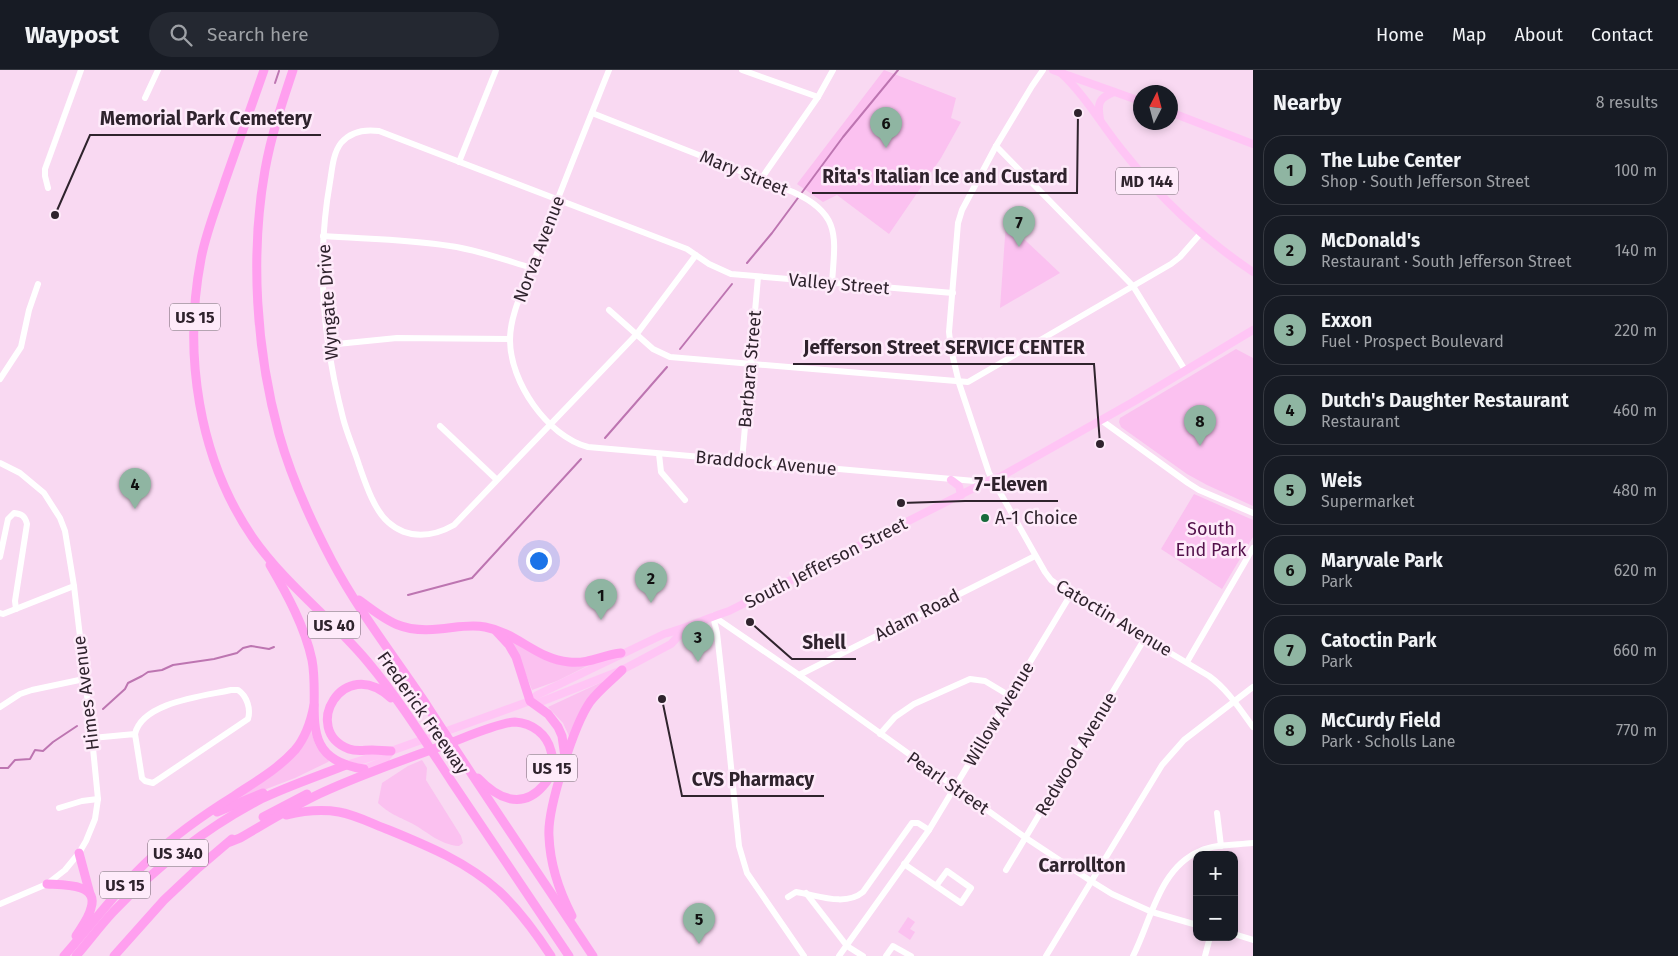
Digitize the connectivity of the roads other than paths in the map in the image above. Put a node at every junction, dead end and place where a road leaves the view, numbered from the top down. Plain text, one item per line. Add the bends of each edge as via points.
1 (81, 70) edge
2 (158, 70) edge
3 (264, 70) edge
4 (293, 70) edge
5 (496, 70) edge
6 (609, 70) edge
7 (742, 70) edge
8 (833, 70) edge
9 (1043, 70) edge
10 (1058, 71) edge
11 (1114, 92) junction
12 (145, 98) dead end
13 (818, 98) junction
14 (1133, 99) edge
15 (592, 113) junction
16 (1178, 115) edge
17 (1101, 124) junction
18 (1253, 144) edge
19 (996, 146) junction
20 (459, 162) junction
21 (761, 179) junction
22 (48, 188) dead end
23 (557, 199) junction
24 (1200, 233) junction
25 (323, 236) junction
26 (696, 255) junction
27 (532, 268) junction
28 (1253, 272) edge
29 (726, 273) joint
30 (758, 277) junction
31 (832, 283) junction
32 (38, 284) dead end
33 (1134, 286) junction
34 (953, 293) junction
35 (609, 310) dead end
36 (1253, 330) edge
37 (636, 335) junction
38 (510, 339) junction
39 (327, 345) junction
40 (751, 364) junction
41 (1185, 370) junction
42 (0, 379) edge
43 (959, 382) junction
44 (1101, 420) junction
45 (551, 424) junction
46 (440, 426) dead end
47 (659, 454) junction
48 (742, 461) junction
49 (0, 463) edge
50 (496, 479) junction
51 (951, 480) junction
52 (990, 481) junction
53 (961, 495) junction
54 (685, 500) dead end
55 (1253, 513) edge
56 (254, 540) junction
57 (1253, 548) edge
58 (1035, 556) junction
59 (0, 557) edge
60 (74, 586) junction
61 (1071, 594) junction
62 (353, 595) junction
63 (16, 609) junction
64 (0, 613) edge
65 (713, 616) junction
66 (493, 629) junction
67 (685, 629) junction
68 (1145, 638) junction
69 (621, 653) junction
70 (1187, 662) junction
71 (622, 670) junction
72 (799, 675) junction
73 (84, 679) junction
74 (1253, 687) edge
75 (1010, 696) junction
76 (530, 701) junction
77 (1234, 701) junction
78 (314, 705) junction
79 (0, 708) edge
80 (409, 715) junction
81 (1253, 727) edge
82 (135, 734) junction
83 (880, 734) junction
84 (92, 738) junction
85 (391, 751) junction
86 (565, 760) junction
87 (346, 764) junction
88 (463, 764) junction
89 (364, 769) junction
90 (304, 781) junction
91 (955, 788) junction
92 (98, 799) junction
93 (58, 808) dead end
94 (1217, 813) dead end
95 (276, 817) junction
96 (193, 822) junction
97 (929, 830) junction
98 (1026, 838) junction
99 (230, 842) junction
100 (1253, 843) edge
101 (1221, 846) junction
102 (79, 853) junction
103 (904, 864) junction
104 (1006, 870) dead end
105 (1091, 881) junction
106 (47, 884) junction
107 (936, 886) junction
108 (806, 893) junction
109 (788, 897) dead end
110 (92, 899) junction
111 (0, 904) edge
112 (1152, 912) junction
113 (1193, 923) edge
114 (1238, 935) edge
115 (1253, 940) edge
116 (1209, 941) edge
117 (847, 946) junction
118 (591, 953) edge
119 (64, 956) edge
120 (76, 956) edge
121 (114, 956) edge
122 (551, 956) edge
123 (569, 956) edge
124 (804, 956) edge
125 (839, 956) edge
126 (863, 956) edge
127 (886, 956) edge
128 (911, 956) edge
129 (1046, 956) edge
130 (1133, 956) edge
131 (1205, 956) edge

1 - 22 street via 45,169
2 - 12 street
3 - 56 highway, Frederick Freeway / US 15 via 201,257 194,346 197,389 206,433 227,492
4 - 62 highway, Frederick Freeway / US 15 via 269,150 262,187 258,232 259,321 279,434 290,468 333,562
5 - 20 street
6 - 15 street, Norva Avenue
7 - 13 street
8 - 13 street
9 - 19 street, Catoctin Avenue
10 - 11 main road, MD 144
10 - 17 main road, MD 144 via 1075,86
11 - 14 main road, MD 144
11 - 17 main road via 1100,103
13 - 21 street
15 - 21 street, Mary Street
15 - 23 street, Norva Avenue
16 - 18 main road
17 - 24 main road, MD 144 via 1144,178
19 - 33 street
19 - 34 street, Catoctin Avenue via 960,216
20 - 23 street, Wyngate Drive
20 - 25 street, Wyngate Drive via 379,130 354,133 341,143 334,158
21 - 31 street, Mary Street via 804,197 828,220 835,237
23 - 26 street, Wyngate Drive
23 - 27 street, Norva Avenue
24 - 28 main road, MD 144
24 - 33 street via 1180,257
25 - 27 street via 451,246
25 - 39 street, Wyngate Drive
26 - 29 street, Wyngate Drive
26 - 37 street, Wyngate Drive
27 - 38 street, Norva Avenue via 514,315
29 - 30 street, Valley Street
30 - 31 street, Valley Street
30 - 40 street, Barbara Street
31 - 34 street, Valley Street
32 - 42 street via 21,347
33 - 41 street
33 - 43 street via 968,382
34 - 43 street, Catoctin Avenue via 950,340
35 - 37 street
36 - 41 main road, South Jefferson Street
37 - 40 street via 653,349 670,357
37 - 45 street, Wyngate Drive
38 - 39 street via 398,338
38 - 45 street, Norva Avenue via 515,371 523,391
39 - 50 street, Wyngate Drive via 343,420 366,484 387,521 414,535 435,534 454,525
40 - 43 street
40 - 48 street, Barbara Street
41 - 44 main road, South Jefferson Street
43 - 52 street, Catoctin Avenue
44 - 52 main road, South Jefferson Street
44 - 55 street via 1199,490
45 - 47 street, Braddock Avenue via 570,441 588,448
45 - 50 street, Wyngate Drive
46 - 50 street
47 - 48 street, Braddock Avenue
47 - 54 street via 661,472
48 - 51 street, Braddock Avenue
49 - 60 street, Himes Avenue via 20,473 44,493 60,518
51 - 52 street, Braddock Avenue
51 - 53 main road via 959,486
52 - 53 main road, South Jefferson Street
52 - 58 street, Catoctin Avenue
53 - 65 main road, South Jefferson Street via 729,611
56 - 78 highway, US 15 via 278,578 301,626 312,659
56 - 80 highway, Frederick Freeway / US 40 via 289,582 367,661
57 - 70 street
58 - 61 street, Catoctin Avenue via 1051,580
58 - 72 street, Adam Road
59 - 63 street via 8,519 14,513 20,514 27,524
60 - 63 street
60 - 73 street, Himes Avenue
61 - 68 street, Catoctin Avenue
61 - 75 street, Willow Avenue
62 - 66 highway via 380,617 405,628 427,630 466,626
62 - 88 highway, Frederick Freeway / US 15
63 - 64 street
65 - 67 main road, South Jefferson Street
65 - 72 street, Pearl Street
65 - 124 street via 739,846 747,873
66 - 69 highway via 508,634 544,656 561,661 585,662
66 - 76 highway via 509,644 516,657
67 - 69 main road, South Jefferson Street via 664,634
67 - 71 main road, South Jefferson Street via 671,644
68 - 70 street, Catoctin Avenue
68 - 98 street, Redwood Avenue
69 - 76 main road, South Jefferson Street
70 - 77 street, Catoctin Avenue via 1217,681
71 - 76 main road, South Jefferson Street via 538,704
71 - 86 highway via 588,705
72 - 83 street, Pearl Street
73 - 79 street via 20,694
73 - 84 street, Himes Avenue
74 - 77 street
75 - 83 street via 985,680 970,679 914,704 895,717
75 - 91 street, Willow Avenue
76 - 85 main road, South Jefferson Street / US 340
76 - 86 highway via 548,714 558,728
77 - 81 street, Catoctin Avenue
77 - 105 street via 1184,740 1162,765
78 - 87 highway via 318,742 331,758
78 - 96 highway, US 15 via 303,737 282,763
80 - 85 highway via 381,690 367,684 346,688 331,703 328,724 339,743 352,750
80 - 123 highway, Frederick Freeway / US 40
82 - 82 street via 148,715 165,705 231,690 238,690 246,698 248,719 153,782 142,778
82 - 84 street
83 - 91 street, Pearl Street
84 - 92 street, Himes Avenue
85 - 87 main road, US 340
85 - 89 main road, South Jefferson Street via 384,761
86 - 118 highway via 548,834 558,887
87 - 89 highway
87 - 90 highway, US 340
88 - 95 highway, US 15 via 488,789 513,799 526,797 541,788 553,765 552,752 537,730 509,722 338,785
88 - 118 highway, Frederick Freeway
89 - 99 highway via 330,782 280,808
90 - 96 highway via 237,803
90 - 120 highway, US 340 via 240,811 186,846 138,886
91 - 97 street, Willow Avenue
91 - 98 street, Pearl Street
92 - 93 street
92 - 102 street, Himes Avenue via 93,825
94 - 101 street
95 - 99 highway, US 15
95 - 122 highway via 310,811 338,812 440,851 498,890 532,928
96 - 119 highway, US 15 via 135,874
97 - 103 street, Willow Avenue
97 - 108 street via 912,823 856,898 834,900
98 - 104 street, Redwood Avenue
98 - 105 street, Pearl Street
99 - 121 highway, US 15 via 164,900
100 - 101 street
101 - 112 street via 1200,851 1183,862 1168,877
102 - 106 street, Himes Avenue
102 - 110 highway
103 - 107 street
103 - 117 street, Willow Avenue
105 - 112 street, Pearl Street
105 - 129 street
106 - 110 highway via 80,887
106 - 111 street, Himes Avenue
107 - 107 street via 960,903 971,888 946,871
108 - 109 street via 796,892
108 - 117 street
110 - 119 highway via 89,914
112 - 113 street, Pearl Street
112 - 130 street
114 - 115 street
116 - 131 street
117 - 125 street, Willow Avenue
117 - 126 street
127 - 128 street via 893,946

